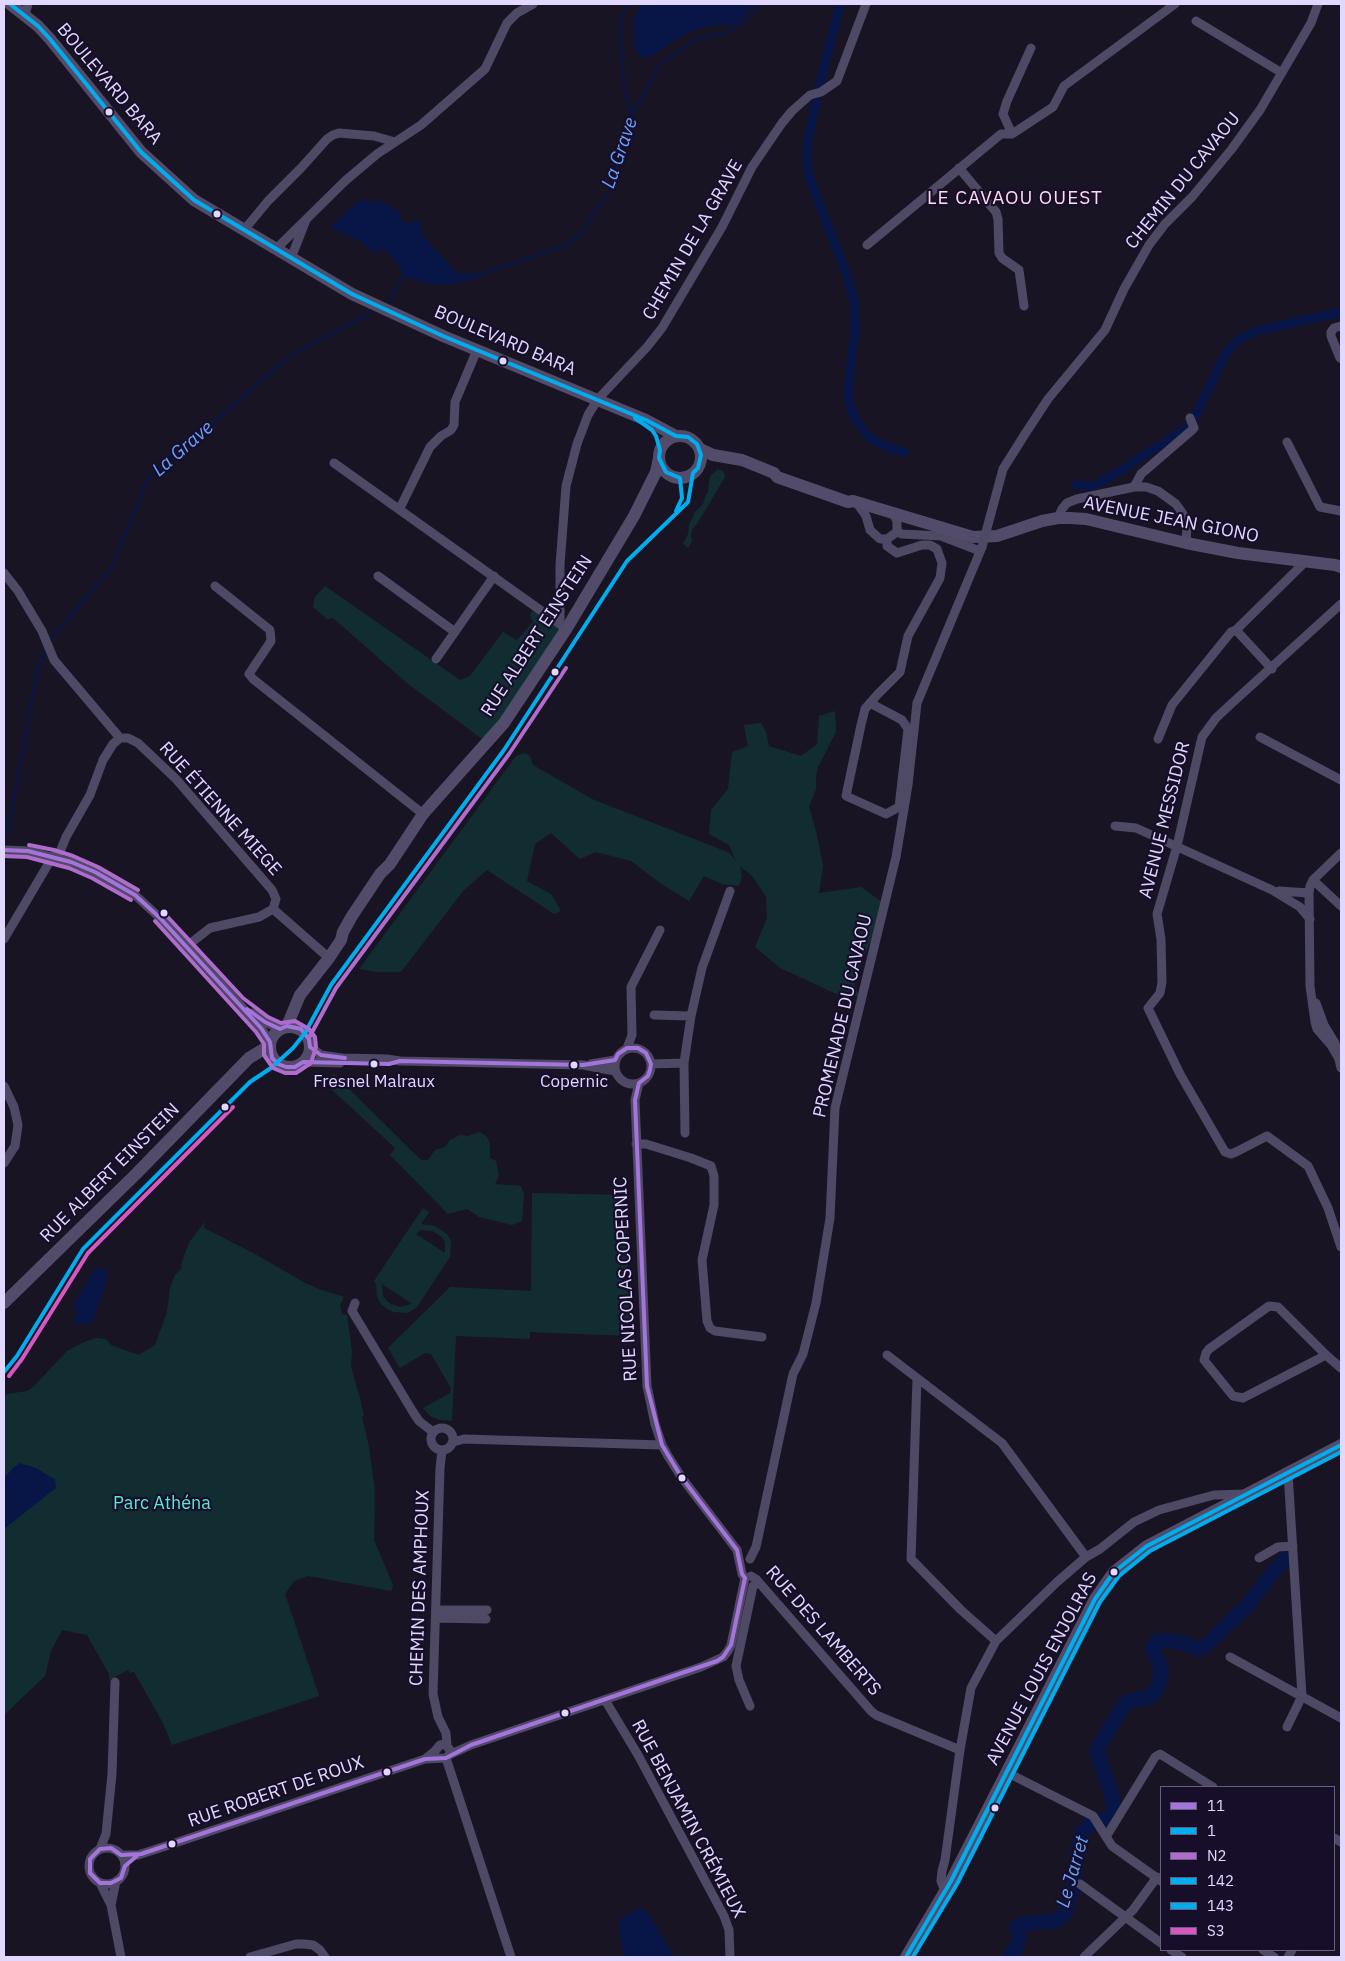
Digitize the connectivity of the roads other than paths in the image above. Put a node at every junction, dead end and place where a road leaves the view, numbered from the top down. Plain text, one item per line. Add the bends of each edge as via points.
1 (10, 4) edge
2 (533, 4) edge
3 (866, 4) edge
4 (1175, 4) edge
5 (1318, 4) edge
6 (26, 10) edge
7 (1196, 21) dead end
8 (1031, 48) dead end
9 (1282, 73) junction
10 (1012, 134) junction
11 (396, 142) junction
12 (959, 168) junction
13 (306, 218) junction
14 (246, 227) junction
15 (867, 245) dead end
16 (278, 246) junction
17 (293, 254) junction
18 (1024, 306) dead end
19 (1341, 326) edge
20 (477, 350) junction
21 (1341, 359) edge
22 (598, 399) junction
23 (624, 410) junction
24 (1191, 421) dead end
25 (676, 436) junction
26 (1287, 442) dead end
27 (700, 449) junction
28 (660, 454) junction
29 (742, 460) junction
30 (334, 463) dead end
31 (698, 468) junction
32 (672, 476) junction
33 (1134, 487) junction
34 (854, 501) junction
35 (400, 508) junction
36 (1341, 511) edge
37 (893, 513) junction
38 (634, 516) junction
39 (1058, 518) junction
40 (897, 532) junction
41 (887, 539) junction
42 (982, 542) junction
43 (1186, 543) junction
44 (1267, 557) junction
45 (1341, 560) edge
46 (1305, 562) junction
47 (1341, 567) edge
48 (4, 573) edge
49 (378, 576) dead end
50 (494, 576) junction
51 (215, 586) dead end
52 (1341, 604) edge
53 (564, 626) junction
54 (1236, 630) junction
55 (455, 632) junction
56 (436, 659) dead end
57 (1272, 669) junction
58 (870, 703) junction
59 (1260, 737) dead end
60 (120, 738) junction
61 (1158, 738) dead end
62 (1341, 780) edge
63 (423, 814) junction
64 (1115, 826) dead end
65 (1176, 846) junction
66 (4, 850) edge
67 (1341, 853) edge
68 (55, 857) junction
69 (1313, 880) junction
70 (1272, 890) junction
71 (730, 891) dead end
72 (1309, 892) junction
73 (1341, 906) edge
74 (273, 908) junction
75 (1310, 919) junction
76 (660, 930) dead end
77 (4, 939) edge
78 (187, 946) junction
79 (329, 958) junction
80 (321, 970) junction
81 (240, 1003) junction
82 (654, 1015) dead end
83 (691, 1016) junction
84 (284, 1027) junction
85 (300, 1029) junction
86 (632, 1035) junction
87 (310, 1047) junction
88 (627, 1048) junction
89 (638, 1048) junction
90 (270, 1049) junction
91 (615, 1060) junction
92 (303, 1062) junction
93 (400, 1062) junction
94 (684, 1063) junction
95 (651, 1064) junction
96 (1340, 1064) edge
97 (583, 1065) junction
98 (615, 1071) junction
99 (627, 1083) junction
100 (639, 1083) junction
101 (4, 1086) edge
102 (634, 1100) junction
103 (685, 1133) dead end
104 (636, 1144) junction
105 (4, 1163) edge
106 (1341, 1247) edge
107 (355, 1303) dead end
108 (4, 1304) edge
109 (762, 1337) dead end
110 (887, 1355) dead end
111 (1326, 1355) junction
112 (1341, 1368) edge
113 (917, 1379) junction
114 (433, 1432) junction
115 (453, 1442) junction
116 (662, 1445) junction
117 (1341, 1445) edge
118 (442, 1451) junction
119 (1288, 1473) junction
120 (1247, 1494) junction
121 (1293, 1546) junction
122 (737, 1550) junction
123 (1086, 1557) junction
124 (1259, 1558) dead end
125 (750, 1559) junction
126 (751, 1578) junction
127 (436, 1614) junction
128 (487, 1614) dead end
129 (996, 1642) junction
130 (1230, 1657) dead end
131 (115, 1682) dead end
132 (1302, 1696) junction
133 (604, 1700) junction
134 (750, 1706) dead end
135 (1341, 1718) edge
136 (1288, 1726) dead end
137 (960, 1750) junction
138 (444, 1751) junction
139 (1006, 1772) junction
140 (1211, 1786) edge
141 (106, 1834) junction
142 (1106, 1837) junction
143 (112, 1848) junction
144 (100, 1849) junction
145 (121, 1855) junction
146 (138, 1855) junction
147 (945, 1860) junction
148 (125, 1866) junction
149 (1159, 1879) edge
150 (116, 1881) junction
151 (100, 1883) junction
152 (949, 1883) junction
153 (1080, 1884) dead end
154 (111, 1904) junction
155 (1126, 1918) junction
156 (1160, 1942) edge
157 (121, 1957) edge
158 (250, 1957) edge
159 (325, 1957) edge
160 (511, 1957) edge
161 (730, 1957) edge
162 (906, 1957) edge
163 (1084, 1957) edge

1 - 6 street, BOULEVARD BARA
2 - 11 street via 507,23 485,69 421,125
3 - 22 street, CHEMIN DE LA GRAVE via 837,81 792,111 752,168 722,227 653,340
4 - 10 street via 1064,86 1053,107
5 - 9 street, CHEMIN DU CAVAOU via 1311,23
6 - 14 street, BOULEVARD BARA via 141,152 194,200
7 - 9 street
8 - 10 street via 1003,114
9 - 42 street, CHEMIN DU CAVAOU via 1231,150 1148,245 1105,330 1048,399 1024,434 1003,469
10 - 12 street via 1000,134
11 - 13 street via 345,181
11 - 14 street via 374,136 333,135
12 - 15 street
12 - 18 street via 996,212 999,252 1019,270
13 - 16 street
13 - 17 street
14 - 16 street, BOULEVARD BARA
16 - 17 street, BOULEVARD BARA
17 - 20 street, BOULEVARD BARA via 352,294
19 - 21 street via 1331,332
20 - 22 street, BOULEVARD BARA
20 - 35 street via 455,402 454,425 430,447
22 - 23 street, BOULEVARD BARA
22 - 53 street, CHEMIN DE LA GRAVE via 577,444 566,486 560,565
23 - 25 street, BOULEVARD BARA
23 - 28 street, BOULEVARD BARA via 652,430
24 - 33 street via 1194,428 1141,474
25 - 27 street via 693,440
25 - 28 street via 664,444
26 - 36 street via 1320,507
27 - 29 street via 713,455
27 - 31 street
28 - 32 street via 661,466
28 - 38 street, RUE ALBERT EINSTEIN via 656,472
29 - 31 street
29 - 34 street via 777,477 848,502
30 - 35 street
31 - 32 street via 687,476
32 - 38 street, RUE ALBERT EINSTEIN via 660,483
33 - 39 street via 1067,503
33 - 43 street via 1158,490 1176,504 1187,527
34 - 37 street
34 - 41 street via 866,516 870,530 880,539
35 - 50 street
37 - 40 street
37 - 42 street
38 - 53 street, RUE ALBERT EINSTEIN
39 - 42 street, AVENUE JEAN GIONO
39 - 43 street, AVENUE JEAN GIONO via 1086,519
40 - 41 street
40 - 42 street
41 - 58 street via 887,546 897,552 930,545 937,549 942,570 908,636 900,672
42 - 125 street, PROMENADE DU CAVAOU via 917,703 896,857 835,1108 830,1218 816,1303 803,1354 793,1374 756,1547
43 - 44 street, AVENUE JEAN GIONO
44 - 45 street, AVENUE JEAN GIONO
44 - 46 street, AVENUE JEAN GIONO
46 - 47 street, AVENUE JEAN GIONO
46 - 54 street
48 - 60 street, RUE ÉTIENNE MIEGE via 42,631 54,660
49 - 55 street
50 - 53 street
50 - 55 street
51 - 63 street via 270,630 272,641 249,674 253,679
52 - 57 street, AVENUE MESSIDOR
53 - 63 street, RUE ALBERT EINSTEIN via 504,722
54 - 57 street
54 - 61 street via 1231,632 1172,705
55 - 56 street
57 - 65 street, AVENUE MESSIDOR via 1216,718 1202,738
58 - 58 street via 860,725 846,796 886,814 899,807 908,729 902,720
59 - 62 street
60 - 68 street via 103,760 90,795
60 - 74 street, RUE ÉTIENNE MIEGE via 138,743 176,779 272,890 276,899
63 - 79 street, RUE ALBERT EINSTEIN via 348,935
64 - 65 street via 1136,828
65 - 70 street
65 - 106 street, AVENUE MESSIDOR via 1157,914 1162,982 1160,992 1148,1008 1180,1074 1225,1152 1231,1154 1267,1136 1308,1166 1328,1208
66 - 68 street
67 - 69 street
68 - 77 street
68 - 78 street via 95,872 134,895
69 - 72 street
69 - 73 street
70 - 72 street
70 - 75 street via 1300,907
71 - 83 street via 702,968
72 - 75 street
74 - 78 street via 259,917 210,928
74 - 79 street
75 - 96 street via 1310,986 1317,1029 1331,1045
76 - 86 street via 631,987
78 - 81 street
79 - 80 street, RUE ALBERT EINSTEIN
80 - 84 street, RUE ALBERT EINSTEIN via 300,995
80 - 85 street, RUE ALBERT EINSTEIN via 302,1006
81 - 84 street via 266,1022
81 - 90 street via 261,1028
82 - 83 street
83 - 94 street
84 - 85 street
84 - 90 street via 273,1034
85 - 87 street via 309,1039
86 - 88 street
86 - 89 street
87 - 92 street
87 - 93 street via 325,1056
88 - 89 street
88 - 91 street
89 - 95 street via 646,1053
90 - 92 street via 278,1064 286,1067
90 - 108 street, RUE ALBERT EINSTEIN via 248,1058
91 - 97 street
91 - 98 street
92 - 93 street
93 - 97 street
94 - 95 street
94 - 103 street
95 - 100 street via 648,1076
97 - 98 street
98 - 99 street
99 - 100 street
99 - 102 street, RUE NICOLAS COPERNIC
100 - 102 street, RUE NICOLAS COPERNIC
101 - 105 street via 18,1125 15,1146
102 - 104 street, RUE NICOLAS COPERNIC
104 - 109 street via 646,1144 711,1166 714,1205 702,1260 707,1320 715,1331
104 - 116 street, RUE NICOLAS COPERNIC via 647,1386
107 - 114 street via 352,1311 413,1412
110 - 113 street
111 - 111 street via 1243,1398 1233,1396 1204,1360 1209,1350 1269,1306 1278,1307
111 - 112 street
113 - 123 street via 1002,1443
113 - 129 street via 912,1559
114 - 115 street via 447,1429
114 - 118 street via 433,1446
115 - 116 street
115 - 118 street
116 - 122 street, RUE NICOLAS COPERNIC via 682,1478
117 - 119 street, AVENUE LOUIS ENJOLRAS
118 - 127 street, CHEMIN DES AMPHOUX
119 - 120 street, AVENUE LOUIS ENJOLRAS
119 - 121 street
120 - 123 street via 1214,1495 1159,1510 1134,1522
120 - 139 street, AVENUE LOUIS ENJOLRAS via 1147,1546 1114,1572 1095,1599
121 - 124 street via 1278,1547
121 - 132 street
122 - 125 street, RUE DES LAMBERTS
122 - 126 street via 742,1574
123 - 129 street
125 - 126 street, RUE DES LAMBERTS
126 - 133 street, RUE ROBERT DE ROUX via 731,1645 723,1657
126 - 134 street via 753,1586 736,1666
126 - 137 street, RUE DES LAMBERTS via 871,1711
127 - 128 street
127 - 138 street, CHEMIN DES AMPHOUX via 433,1694 438,1717 446,1733
129 - 137 street via 971,1688
130 - 132 street
131 - 141 street
132 - 135 street
132 - 136 street
133 - 138 street, RUE ROBERT DE ROUX
133 - 161 street, RUE BENJAMIN CRÉMIEUX via 638,1755 724,1916 729,1930
137 - 147 street
138 - 146 street, RUE ROBERT DE ROUX
138 - 160 street, CHEMIN DES AMPHOUX
139 - 142 street via 1090,1815
139 - 152 street, AVENUE LOUIS ENJOLRAS
140 - 142 street via 1160,1754 1155,1757
141 - 143 street
141 - 144 street
142 - 149 street via 1112,1846
143 - 144 street
143 - 145 street
144 - 151 street via 88,1864 92,1877
145 - 146 street, RUE ROBERT DE ROUX
145 - 148 street
146 - 148 street, RUE ROBERT DE ROUX
147 - 152 street
147 - 152 street via 941,1881
148 - 150 street via 121,1878
149 - 155 street
150 - 151 street
150 - 154 street
151 - 154 street
152 - 162 street, AVENUE LOUIS ENJOLRAS
153 - 155 street
154 - 157 street
155 - 156 street
155 - 163 street
158 - 159 street via 304,1944 313,1945

